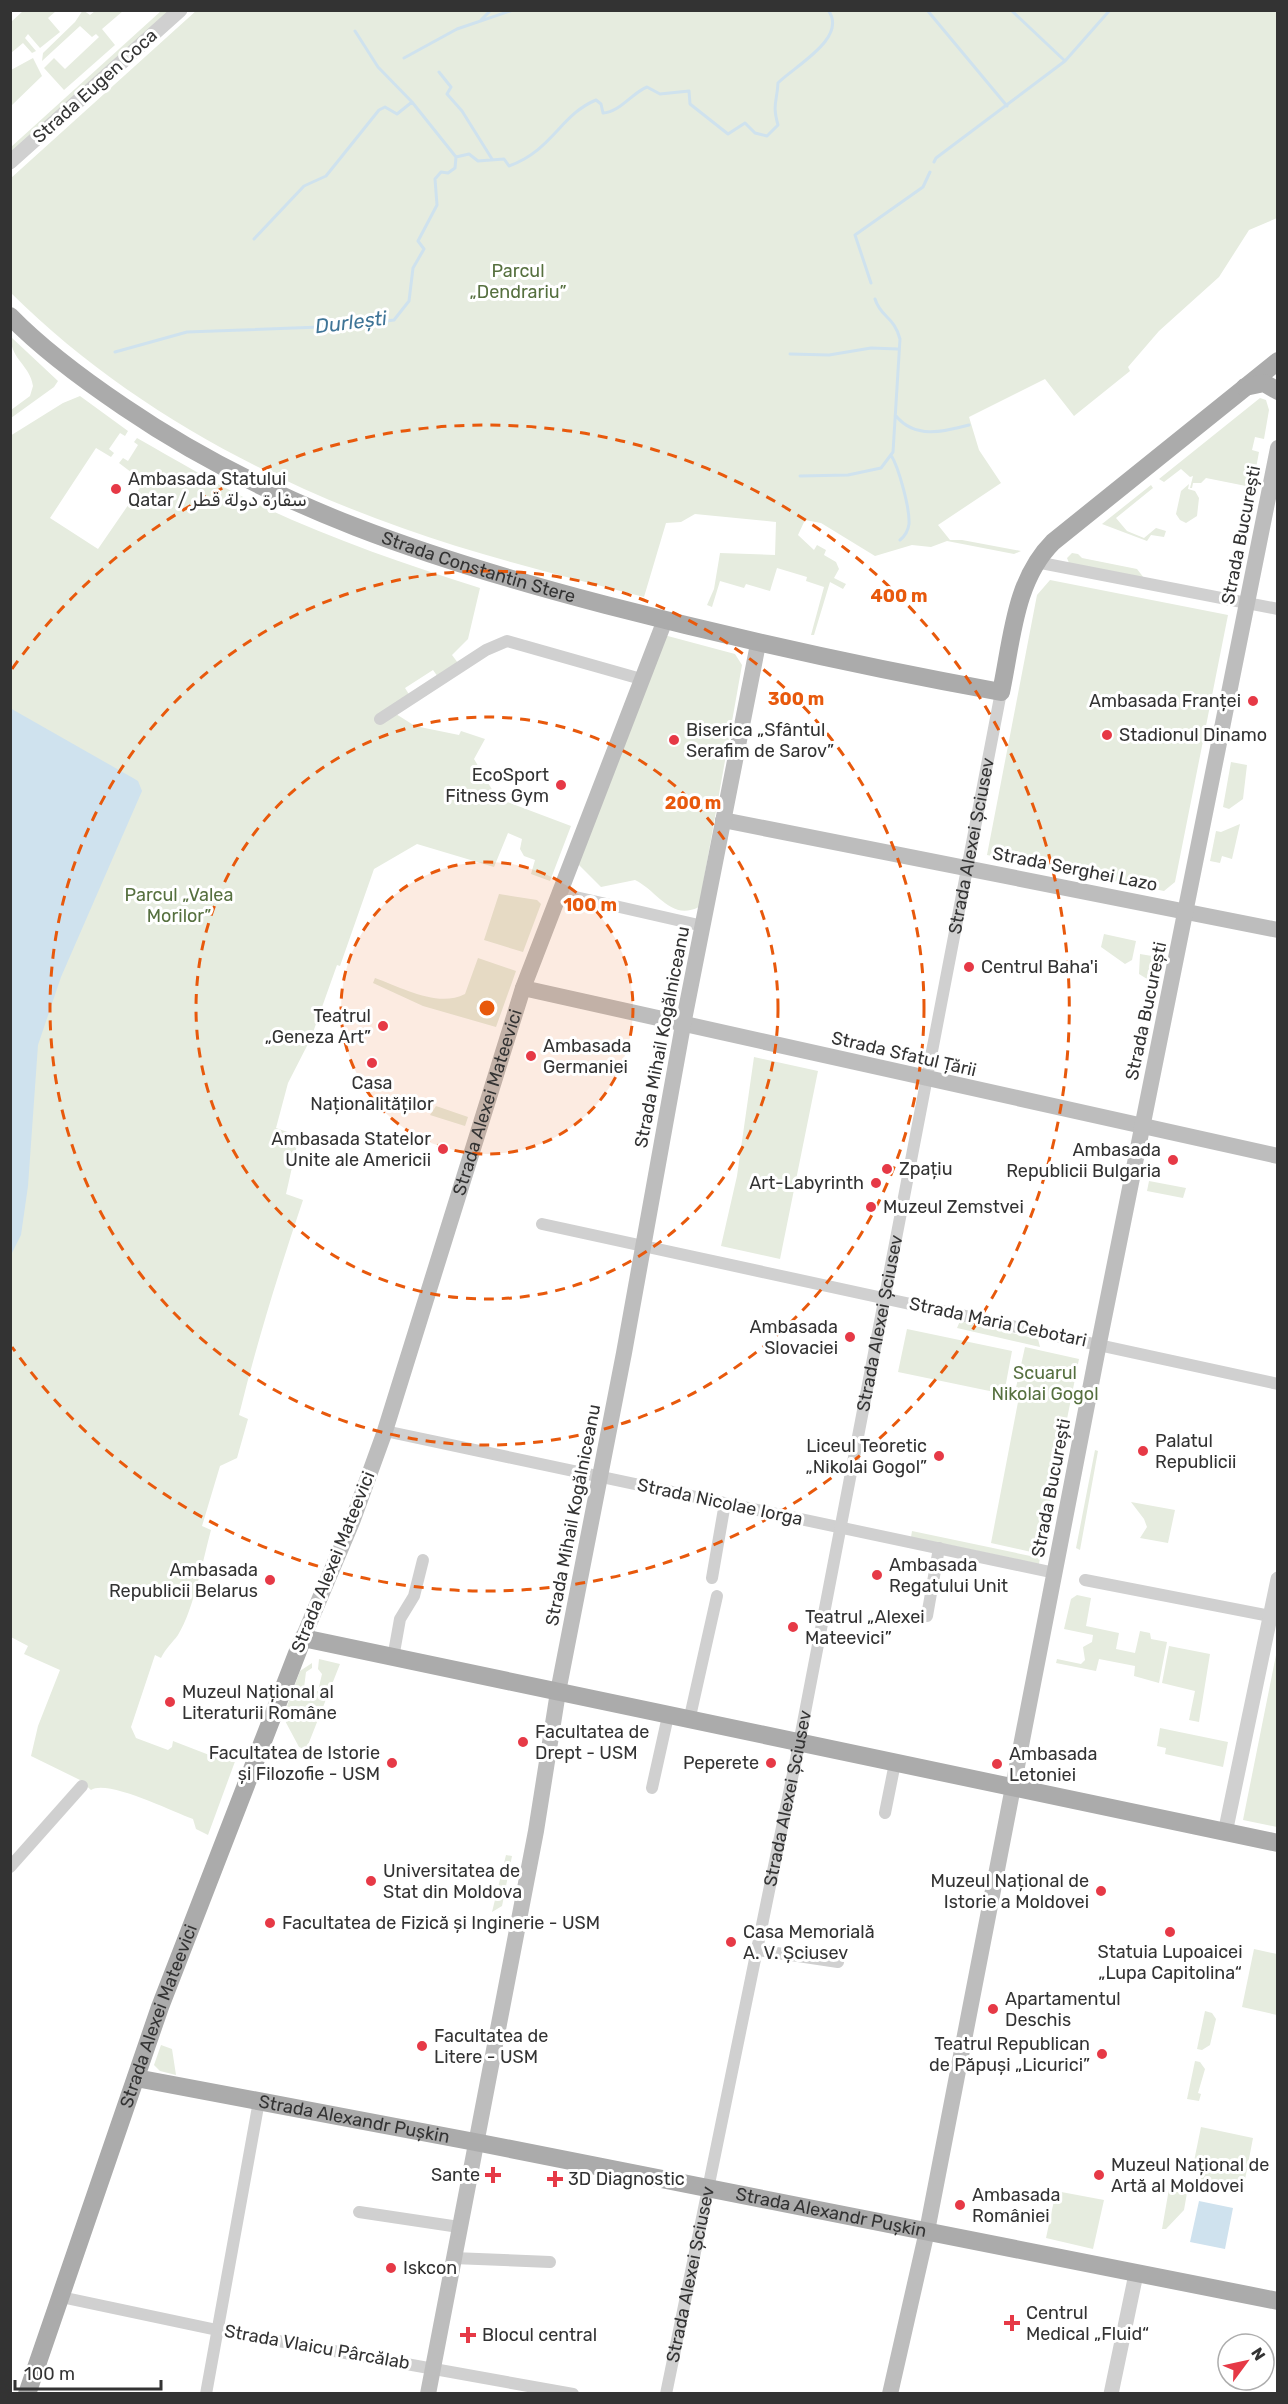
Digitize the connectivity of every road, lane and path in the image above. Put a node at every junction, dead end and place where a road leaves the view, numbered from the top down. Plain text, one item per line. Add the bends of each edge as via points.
1 (180, 10) edge
2 (10, 162) edge
3 (10, 316) edge
4 (1278, 361) edge
5 (1244, 387) junction
6 (1278, 391) edge
7 (1278, 448) edge
8 (1036, 562) junction
9 (1247, 605) junction
10 (1278, 609) edge
11 (664, 620) junction
12 (758, 644) junction
13 (641, 679) junction
14 (1001, 693) junction
15 (380, 719) dead end
16 (723, 820) junction
17 (969, 868) junction
18 (558, 893) junction
19 (1186, 912) junction
20 (703, 926) junction
21 (1278, 930) edge
22 (523, 988) junction
23 (683, 1025) junction
24 (926, 1079) junction
25 (1142, 1127) junction
26 (1278, 1156) edge
27 (542, 1224) dead end
28 (642, 1246) junction
29 (886, 1299) junction
30 (1099, 1343) junction
31 (1278, 1384) edge
32 (385, 1431) junction
33 (600, 1477) junction
34 (725, 1503) junction
35 (839, 1527) junction
36 (939, 1548) junction
37 (423, 1560) dead end
38 (1055, 1573) junction
39 (712, 1578) dead end
40 (1278, 1579) edge
41 (1085, 1580) dead end
42 (717, 1596) dead end
43 (1270, 1616) junction
44 (927, 1617) dead end
45 (303, 1638) junction
46 (393, 1658) junction
47 (558, 1692) junction
48 (668, 1716) junction
49 (689, 1721) junction
50 (798, 1744) junction
51 (895, 1763) junction
52 (82, 1786) dead end
53 (652, 1788) dead end
54 (1013, 1790) junction
55 (885, 1813) dead end
56 (1225, 1833) junction
57 (1278, 1843) edge
58 (10, 1867) edge
59 (758, 1950) junction
60 (838, 1962) dead end
61 (136, 2078) junction
62 (259, 2101) junction
63 (476, 2142) junction
64 (708, 2188) junction
65 (359, 2212) dead end
66 (459, 2227) junction
67 (927, 2231) junction
68 (453, 2258) junction
69 (550, 2262) dead end
70 (1136, 2274) junction
71 (61, 2297) junction
72 (1278, 2301) edge
73 (217, 2330) junction
74 (433, 2368) junction
75 (27, 2394) edge
76 (206, 2394) edge
77 (428, 2394) edge
78 (573, 2394) edge
79 (666, 2394) edge
80 (890, 2394) edge
81 (1111, 2394) edge

1 - 2 street, Strada Eugen Coca
3 - 11 main road, Strada Constantin Stere via 90,384 159,431 279,496 379,537 483,572
4 - 5 main road, Strada Alexei Șciusev
5 - 6 main road via 1264,383
5 - 8 main road, Strada Alexei Șciusev via 1053,542
7 - 9 main road, Strada București
8 - 9 street
8 - 14 main road, Strada Alexei Șciusev via 1025,582
9 - 10 street
9 - 19 main road, Strada București
11 - 12 main road, Strada Constantin Stere
11 - 13 main road, Strada Alexei Mateevici
12 - 14 main road, Strada Constantin Stere
12 - 16 main road, Strada Mihail Kogălniceanu
13 - 15 street via 507,641 486,650
13 - 18 main road, Strada Alexei Mateevici
14 - 17 street, Strada Alexei Șciusev
16 - 17 main road, Strada Serghei Lazo
16 - 20 main road, Strada Mihail Kogălniceanu
17 - 19 main road, Strada Serghei Lazo
17 - 24 street, Strada Alexei Șciusev
18 - 20 street
18 - 22 main road, Strada Alexei Mateevici
19 - 21 main road, Strada Serghei Lazo
19 - 25 main road, Strada București
20 - 23 main road, Strada Mihail Kogălniceanu
22 - 23 main road, Strada Sfatul Țării
22 - 32 main road, Strada Alexei Mateevici
23 - 24 main road, Strada Sfatul Țării
23 - 28 main road, Strada Mihail Kogălniceanu
24 - 25 main road, Strada Sfatul Țării
24 - 29 street, Strada Alexei Șciusev
25 - 26 main road, Strada Sfatul Țării
25 - 30 main road, Strada București
27 - 28 street, Strada Maria Cebotari
28 - 29 street, Strada Maria Cebotari
28 - 33 main road, Strada Mihail Kogălniceanu
29 - 30 street, Strada Maria Cebotari
29 - 35 street, Strada Alexei Șciusev
30 - 31 street, Strada Maria Cebotari
30 - 38 main road, Strada București
32 - 33 street, Strada Nicolae Iorga
32 - 45 main road, Strada Alexei Mateevici
33 - 34 street, Strada Nicolae Iorga
33 - 47 main road, Strada Mihail Kogălniceanu
34 - 35 street, Strada Nicolae Iorga
34 - 39 street
35 - 36 street, Strada Nicolae Iorga
35 - 50 street, Strada Alexei Șciusev
36 - 38 street, Strada Nicolae Iorga
36 - 44 street
37 - 46 street via 414,1596 400,1619
38 - 54 main road, Strada București
40 - 43 street
41 - 43 street
42 - 49 street
43 - 56 street
45 - 46 main road
45 - 61 main road, Strada Alexei Mateevici
46 - 47 main road
47 - 48 main road
47 - 63 main road, Strada Mihail Kogălniceanu via 536,1831
48 - 49 main road
48 - 53 street
49 - 50 main road
50 - 51 main road
50 - 59 street, Strada Alexei Șciusev
51 - 54 main road
51 - 55 street
52 - 58 street
54 - 56 main road
54 - 67 main road, Strada București
56 - 57 main road
59 - 60 street
59 - 64 street, Strada Alexei Șciusev
61 - 62 main road, Strada Alexandr Pușkin
61 - 71 main road, Strada Alexei Mateevici
62 - 63 main road, Strada Alexandr Pușkin
62 - 73 street
63 - 64 main road, Strada Alexandr Pușkin
63 - 66 main road, Strada Mihail Kogălniceanu
64 - 67 main road, Strada Alexandr Pușkin
64 - 79 street, Strada Alexei Șciusev
65 - 66 street
66 - 68 main road, Strada Mihail Kogălniceanu
67 - 70 main road, Strada Alexandr Pușkin
67 - 80 main road, Strada București
68 - 69 street
68 - 74 main road, Strada Mihail Kogălniceanu
70 - 72 main road, Strada Alexandr Pușkin
70 - 81 street
71 - 73 street, Strada Vlaicu Pârcălab
71 - 75 main road, Strada Alexei Mateevici
73 - 74 street, Strada Vlaicu Pârcălab
73 - 76 street
74 - 77 main road, Strada Mihail Kogălniceanu
74 - 78 street, Strada Vlaicu Pârcălab

